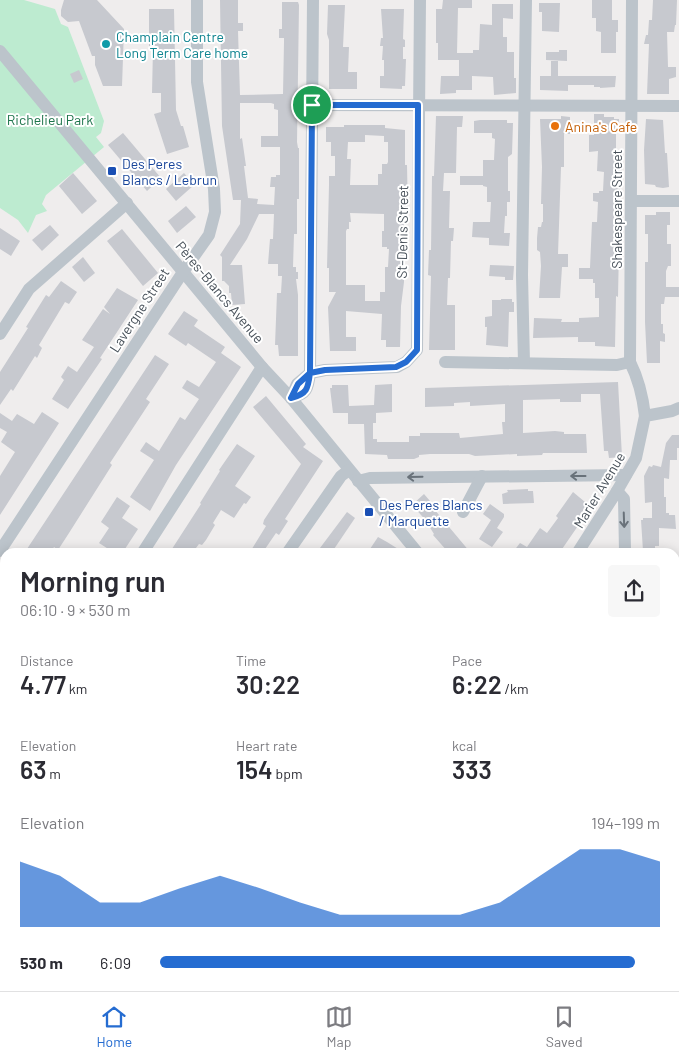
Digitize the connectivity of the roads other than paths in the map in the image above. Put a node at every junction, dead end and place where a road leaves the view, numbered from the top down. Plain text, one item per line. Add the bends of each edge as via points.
1 (197, 0) edge
2 (313, 0) edge
3 (420, 0) edge
4 (526, 0) edge
5 (632, 0) edge
6 (0, 51) edge
7 (312, 105) junction
8 (418, 105) junction
9 (524, 105) junction
10 (679, 106) edge
11 (630, 107) junction
12 (632, 201) junction
13 (679, 201) edge
14 (127, 203) junction
15 (182, 272) junction
16 (0, 334) edge
17 (445, 362) dead end
18 (630, 362) junction
19 (524, 363) junction
20 (262, 367) junction
21 (310, 373) junction
22 (291, 398) junction
23 (679, 408) edge
24 (645, 416) junction
25 (349, 470) junction
26 (626, 475) junction
27 (482, 476) junction
28 (358, 481) junction
29 (617, 491) junction
30 (463, 512) dead end
31 (2, 548) edge
32 (147, 548) edge
33 (291, 548) edge
34 (414, 548) edge
35 (583, 548) edge
36 (625, 548) edge

1 - 15 street, Lavergne Street via 197,82 215,212 208,235
2 - 7 street
3 - 8 street, St-Denis Street
4 - 9 street
5 - 11 street, Shakespeare Street
6 - 14 street, Pères-Blancs Avenue
7 - 8 street
7 - 21 street
8 - 9 street
8 - 21 street, St-Denis Street via 417,350 396,367
9 - 11 street
9 - 19 street
10 - 11 street
11 - 12 street, Shakespeare Street
12 - 13 street
12 - 18 street, Shakespeare Street
14 - 15 street, Pères-Blancs Avenue
14 - 16 street via 29,289
15 - 20 street, Pères-Blancs Avenue
15 - 31 street, Lavergne Street
17 - 19 street
18 - 19 street via 617,365
18 - 24 street, Shakespeare Street
20 - 22 street, Pères-Blancs Avenue
20 - 32 street
21 - 22 street via 306,390 302,395
22 - 25 street, Pères-Blancs Avenue
23 - 24 street
24 - 26 street, Marier Avenue via 636,458
25 - 28 street, Pères-Blancs Avenue
25 - 33 street via 341,476
26 -> 27 street
26 - 29 street, Marier Avenue
27 -> 28 street via 370,478
27 - 30 street
28 - 34 street, Pères-Blancs Avenue
29 - 35 street, Marier Avenue
29 -> 36 street via 624,498

